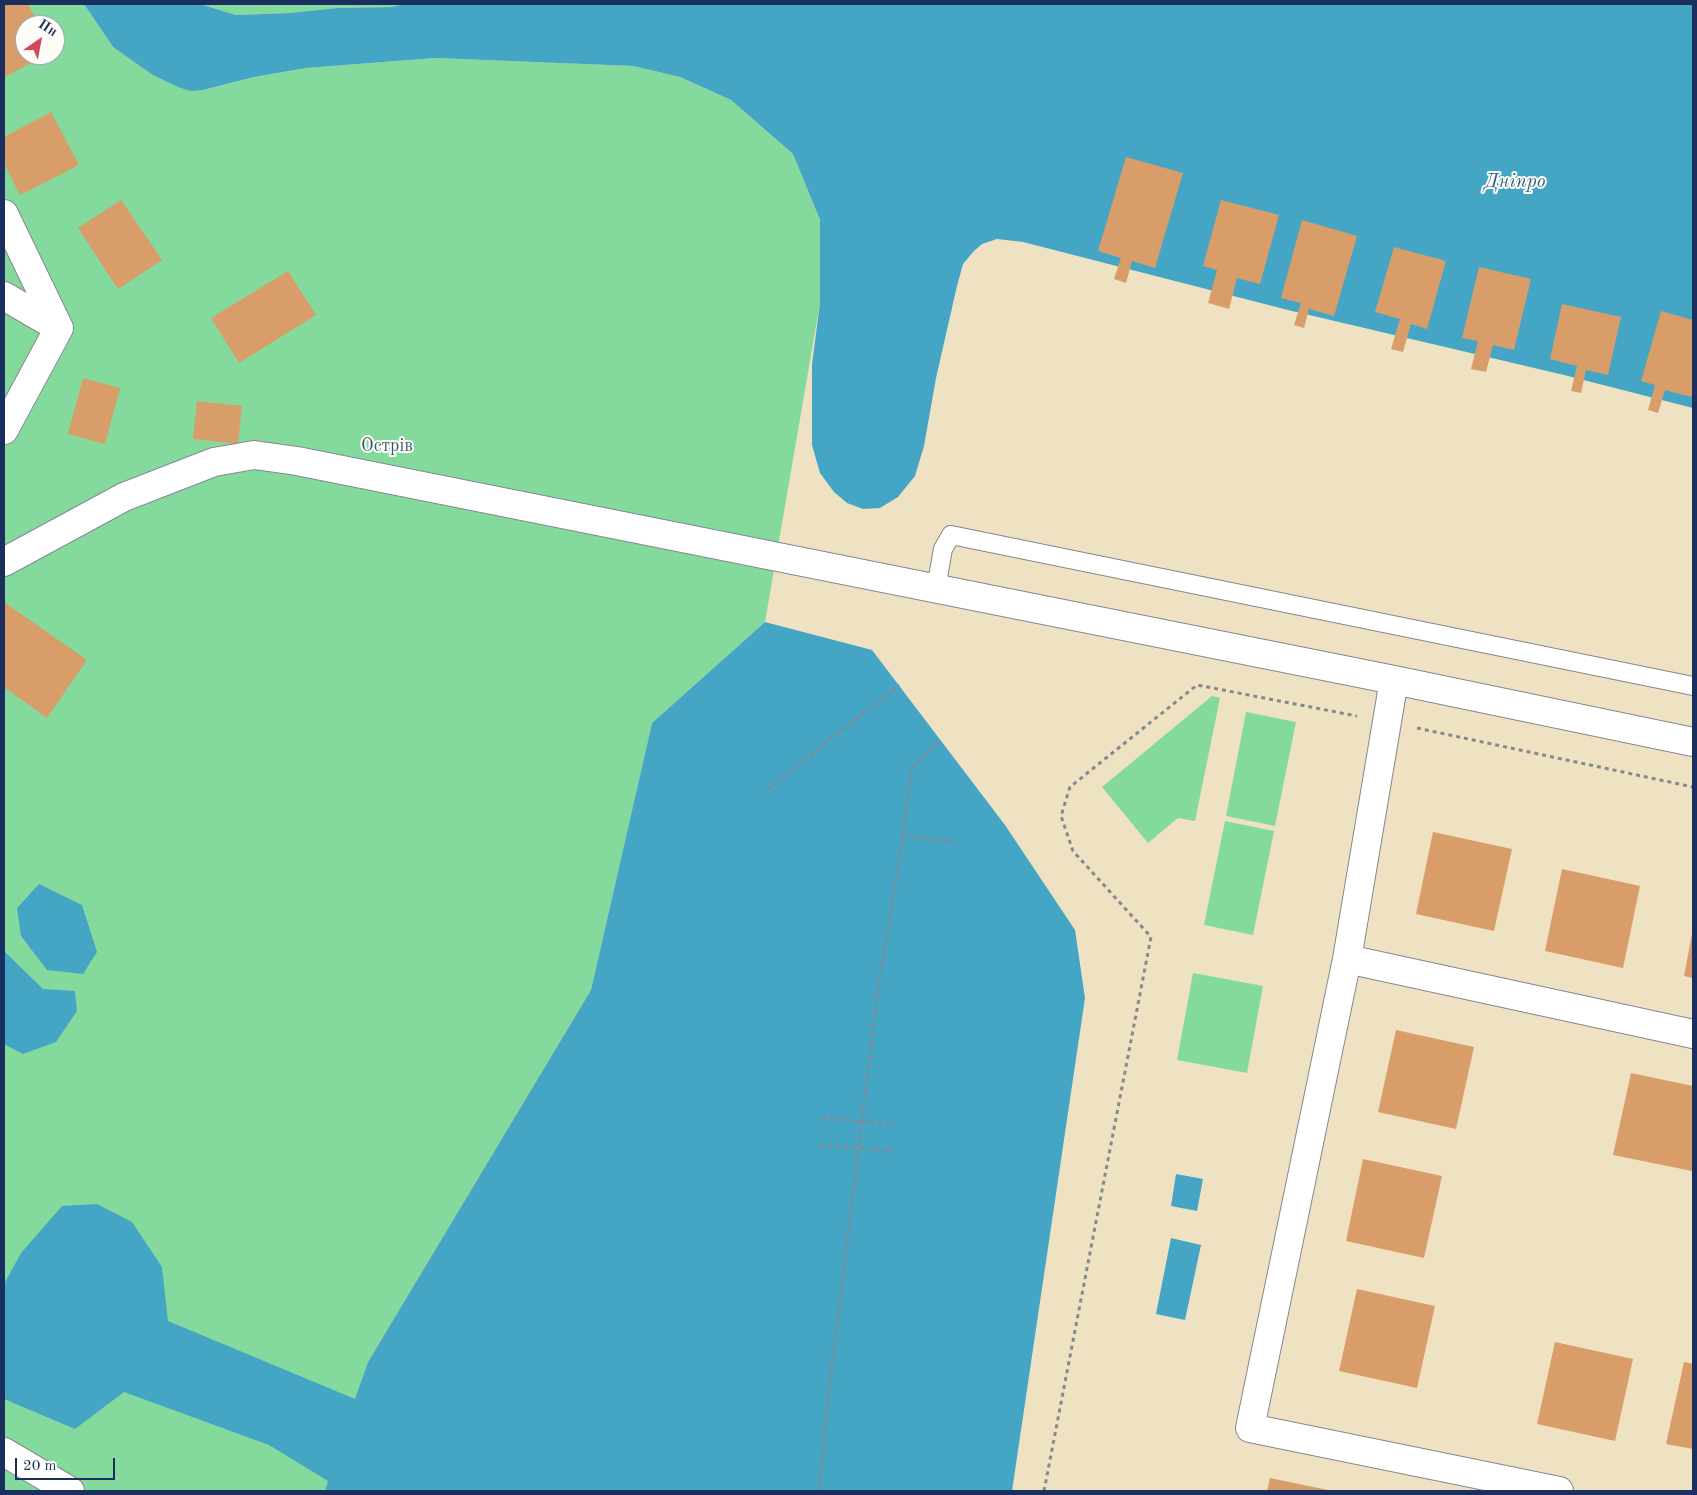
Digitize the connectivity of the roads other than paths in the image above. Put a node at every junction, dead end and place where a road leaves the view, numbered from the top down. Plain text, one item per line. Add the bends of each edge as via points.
1 (4, 214) edge
2 (4, 296) edge
3 (59, 328) junction
4 (4, 430) edge
5 (4, 562) edge
6 (936, 588) junction
7 (1394, 680) junction
8 (1693, 686) edge
9 (1693, 742) edge
10 (1347, 959) junction
11 (1693, 1034) edge
12 (4, 1452) edge
13 (70, 1491) edge
14 (1559, 1491) edge

1 - 3 street
2 - 3 street
3 - 4 street
5 - 6 street via 124,497 214,462 254,455
6 - 7 street
6 - 8 lane via 943,549 951,535
7 - 9 street
7 - 10 street
10 - 11 street
10 - 14 street via 1250,1428
12 - 13 street

